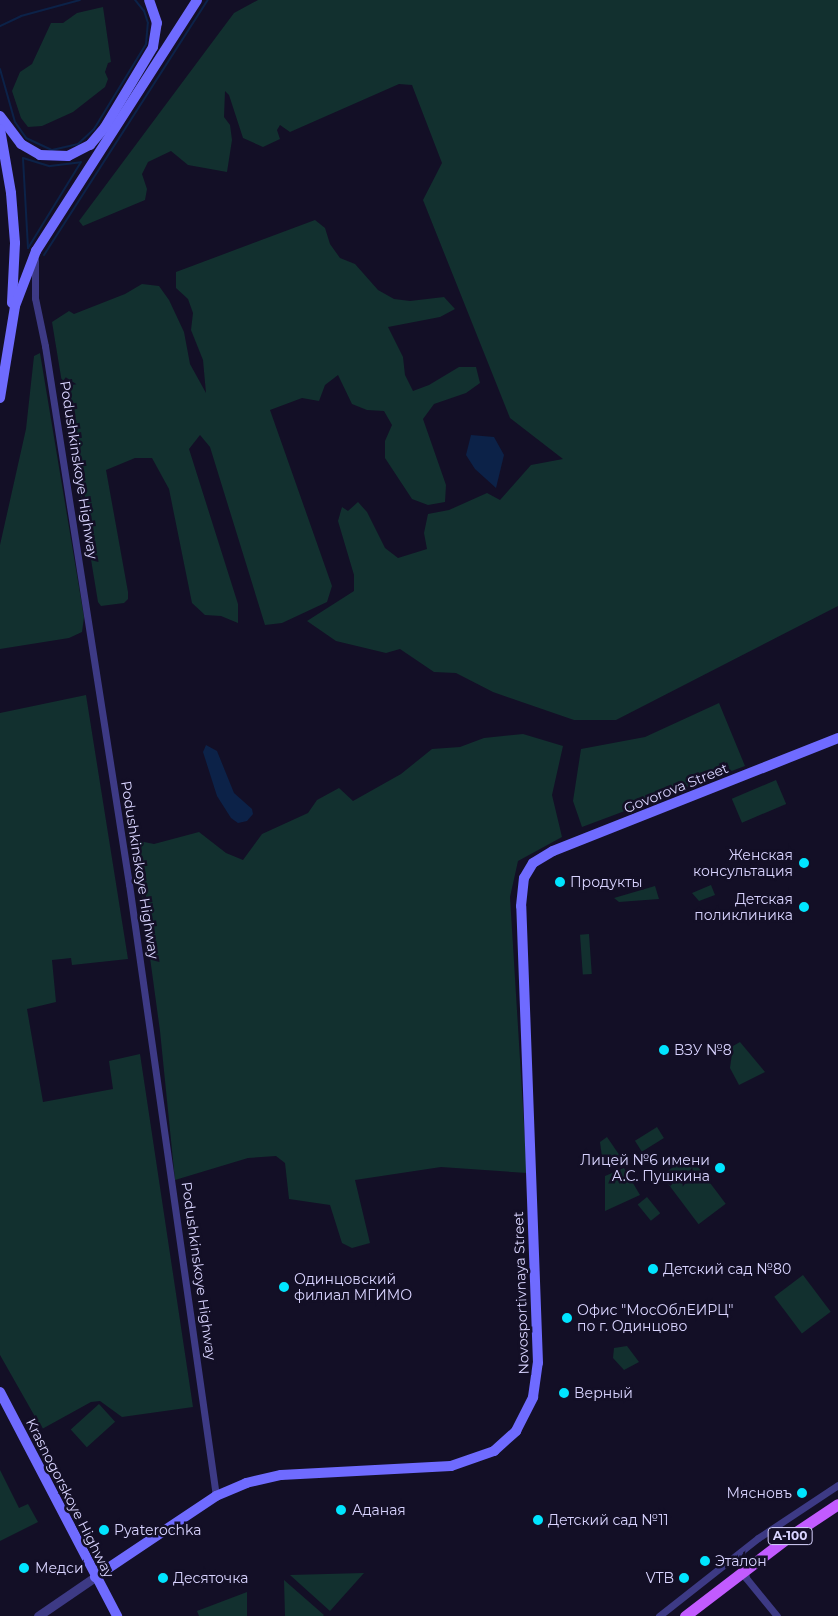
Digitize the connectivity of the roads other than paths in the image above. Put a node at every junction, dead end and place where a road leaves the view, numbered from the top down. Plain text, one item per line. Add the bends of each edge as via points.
1 (149, 0) edge
2 (197, 0) edge
3 (0, 116) edge
4 (0, 129) edge
5 (36, 250) junction
6 (10, 331) junction
7 (0, 398) edge
8 (838, 738) edge
9 (528, 870) joint
10 (0, 1392) edge
11 (838, 1485) edge
12 (216, 1496) junction
13 (838, 1504) edge
14 (838, 1513) edge
15 (741, 1552) junction
16 (745, 1574) junction
17 (95, 1577) junction
18 (38, 1616) edge
19 (116, 1616) edge
20 (659, 1616) edge
21 (685, 1616) edge
22 (698, 1616) edge
23 (777, 1616) edge

1 - 3 main road via 157,23 153,47 105,127 90,145 68,156 40,155 20,144
2 - 5 main road
4 - 6 main road via 15,243
5 - 6 main road via 20,289
5 - 12 street, Podushkinskoye Highway via 34,298 47,355 134,923
6 - 7 main road
8 - 9 main road, Govorova Street via 553,851
9 - 12 main road, Novosportivnaya Street via 522,886 521,906 538,1363 533,1397 523,1422 494,1451 467,1463 266,1476
10 - 17 main road, Krasnogorskoye Highway
11 - 15 street
12 - 17 main road, Novosportivnaya Street
13 - 16 main road, А-100
14 - 16 main road, А-100
15 - 16 street
15 - 20 street
16 - 21 main road, А-100
16 - 22 main road, А-100
16 - 23 street
17 - 18 street
17 - 19 main road, Krasnogorskoye Highway

